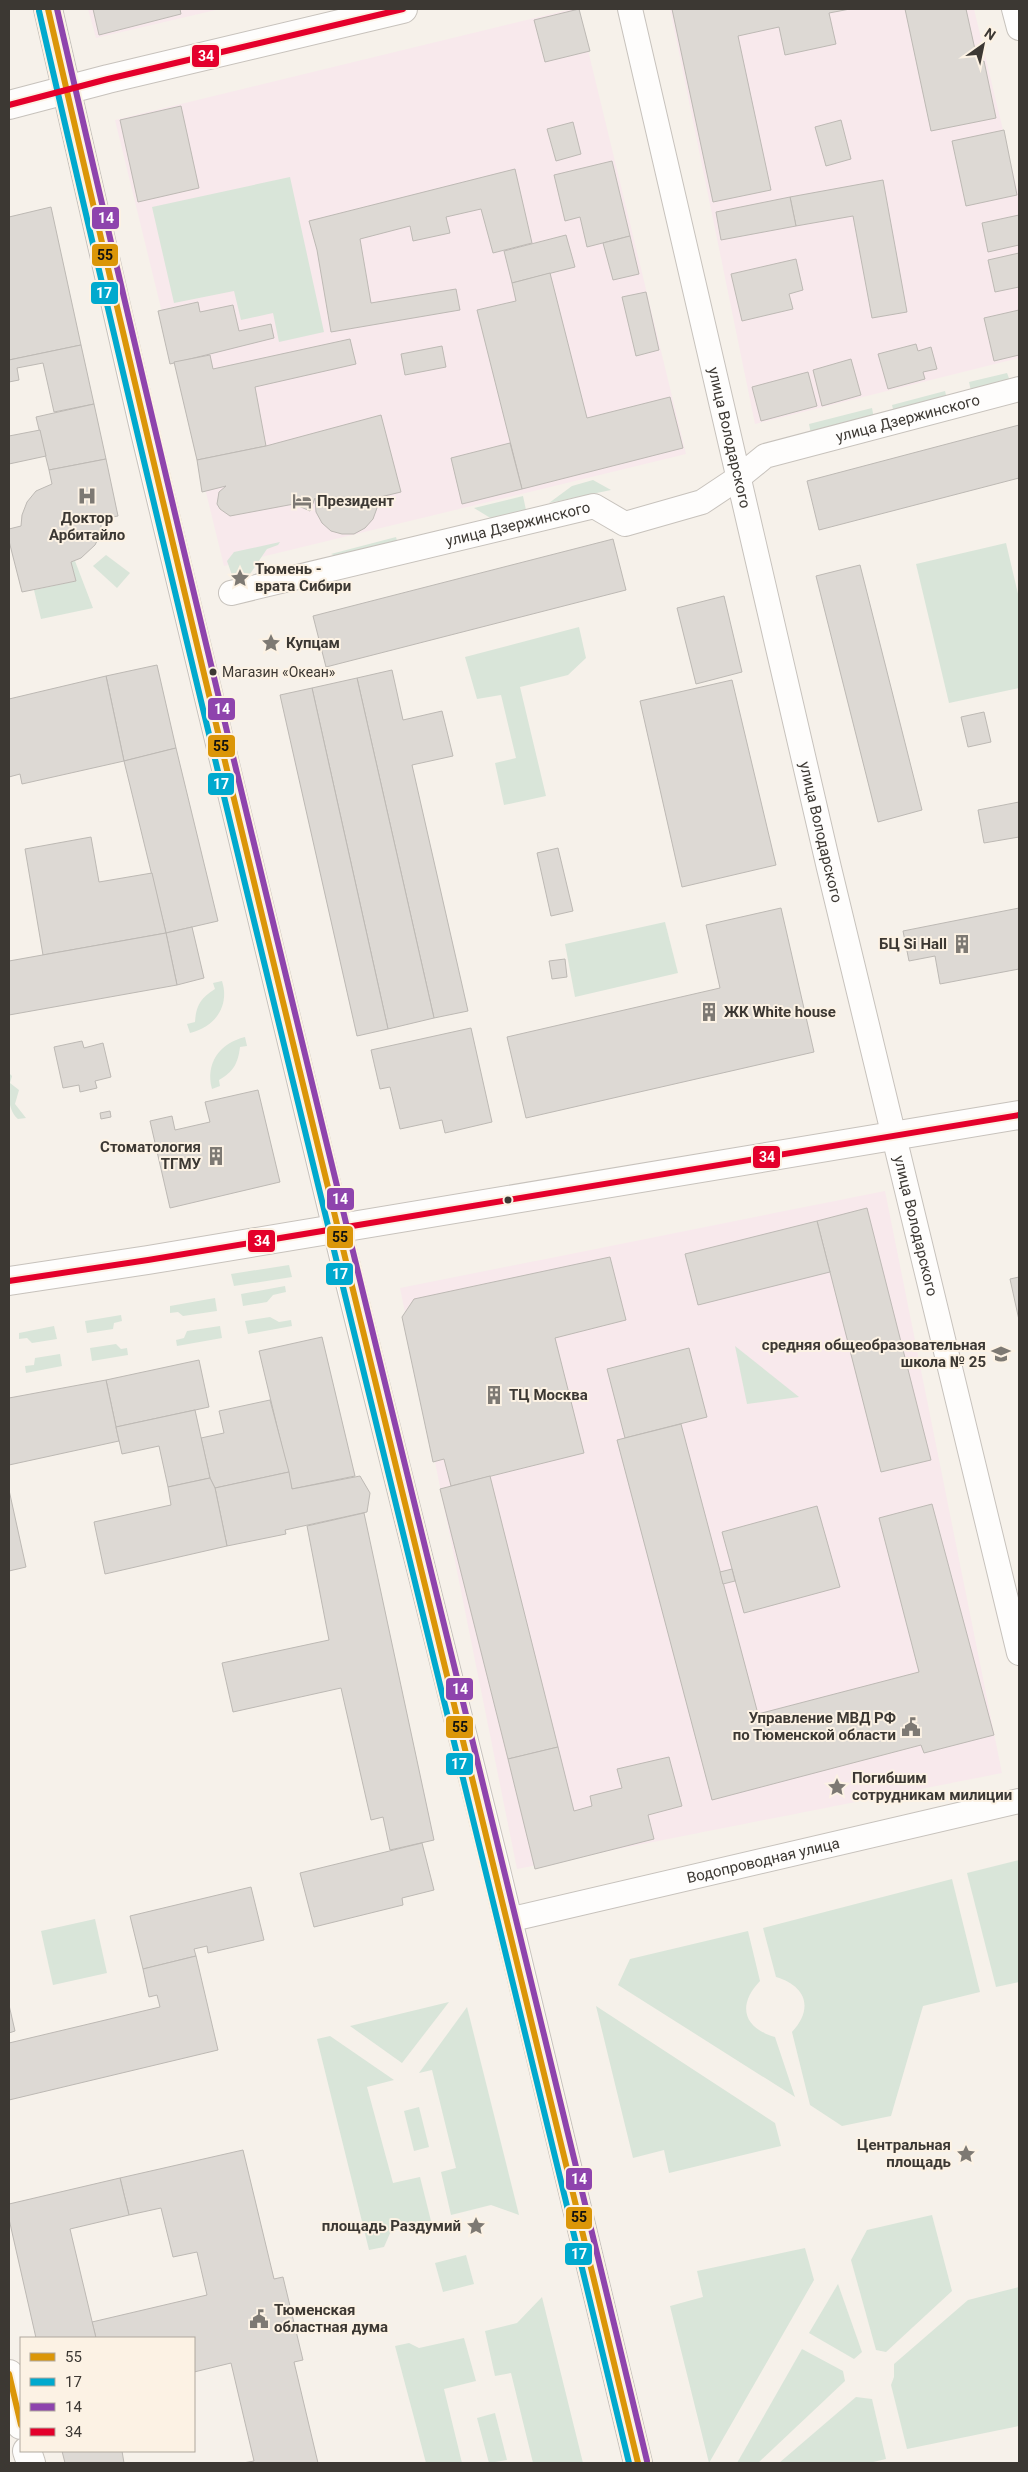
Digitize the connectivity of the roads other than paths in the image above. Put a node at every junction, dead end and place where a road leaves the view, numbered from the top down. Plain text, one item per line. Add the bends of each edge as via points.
1 (48, 9) edge
2 (403, 9) edge
3 (630, 9) edge
4 (1014, 9) edge
5 (1019, 28) edge
6 (68, 90) junction
7 (9, 105) edge
8 (1019, 389) edge
9 (738, 478) junction
10 (231, 593) dead end
11 (1019, 1115) edge
12 (894, 1136) junction
13 (336, 1228) junction
14 (9, 1281) edge
15 (1019, 1653) edge
16 (1019, 1801) edge
17 (508, 1920) junction
18 (9, 2374) edge
19 (20, 2421) edge
20 (638, 2463) edge

1 - 6 main road
2 - 6 main road
3 - 9 street, улица Володарского
4 - 5 street
6 - 7 main road
6 - 13 main road via 143,424
8 - 9 street, улица Дзержинского via 764,456
9 - 10 street, улица Дзержинского via 702,502 625,524 594,506
9 - 12 street, улица Володарского
11 - 12 main road
12 - 13 main road
12 - 15 street, улица Володарского
13 - 14 main road
13 - 17 main road
16 - 17 street, Водопроводная улица
17 - 20 main road
18 - 19 main road

